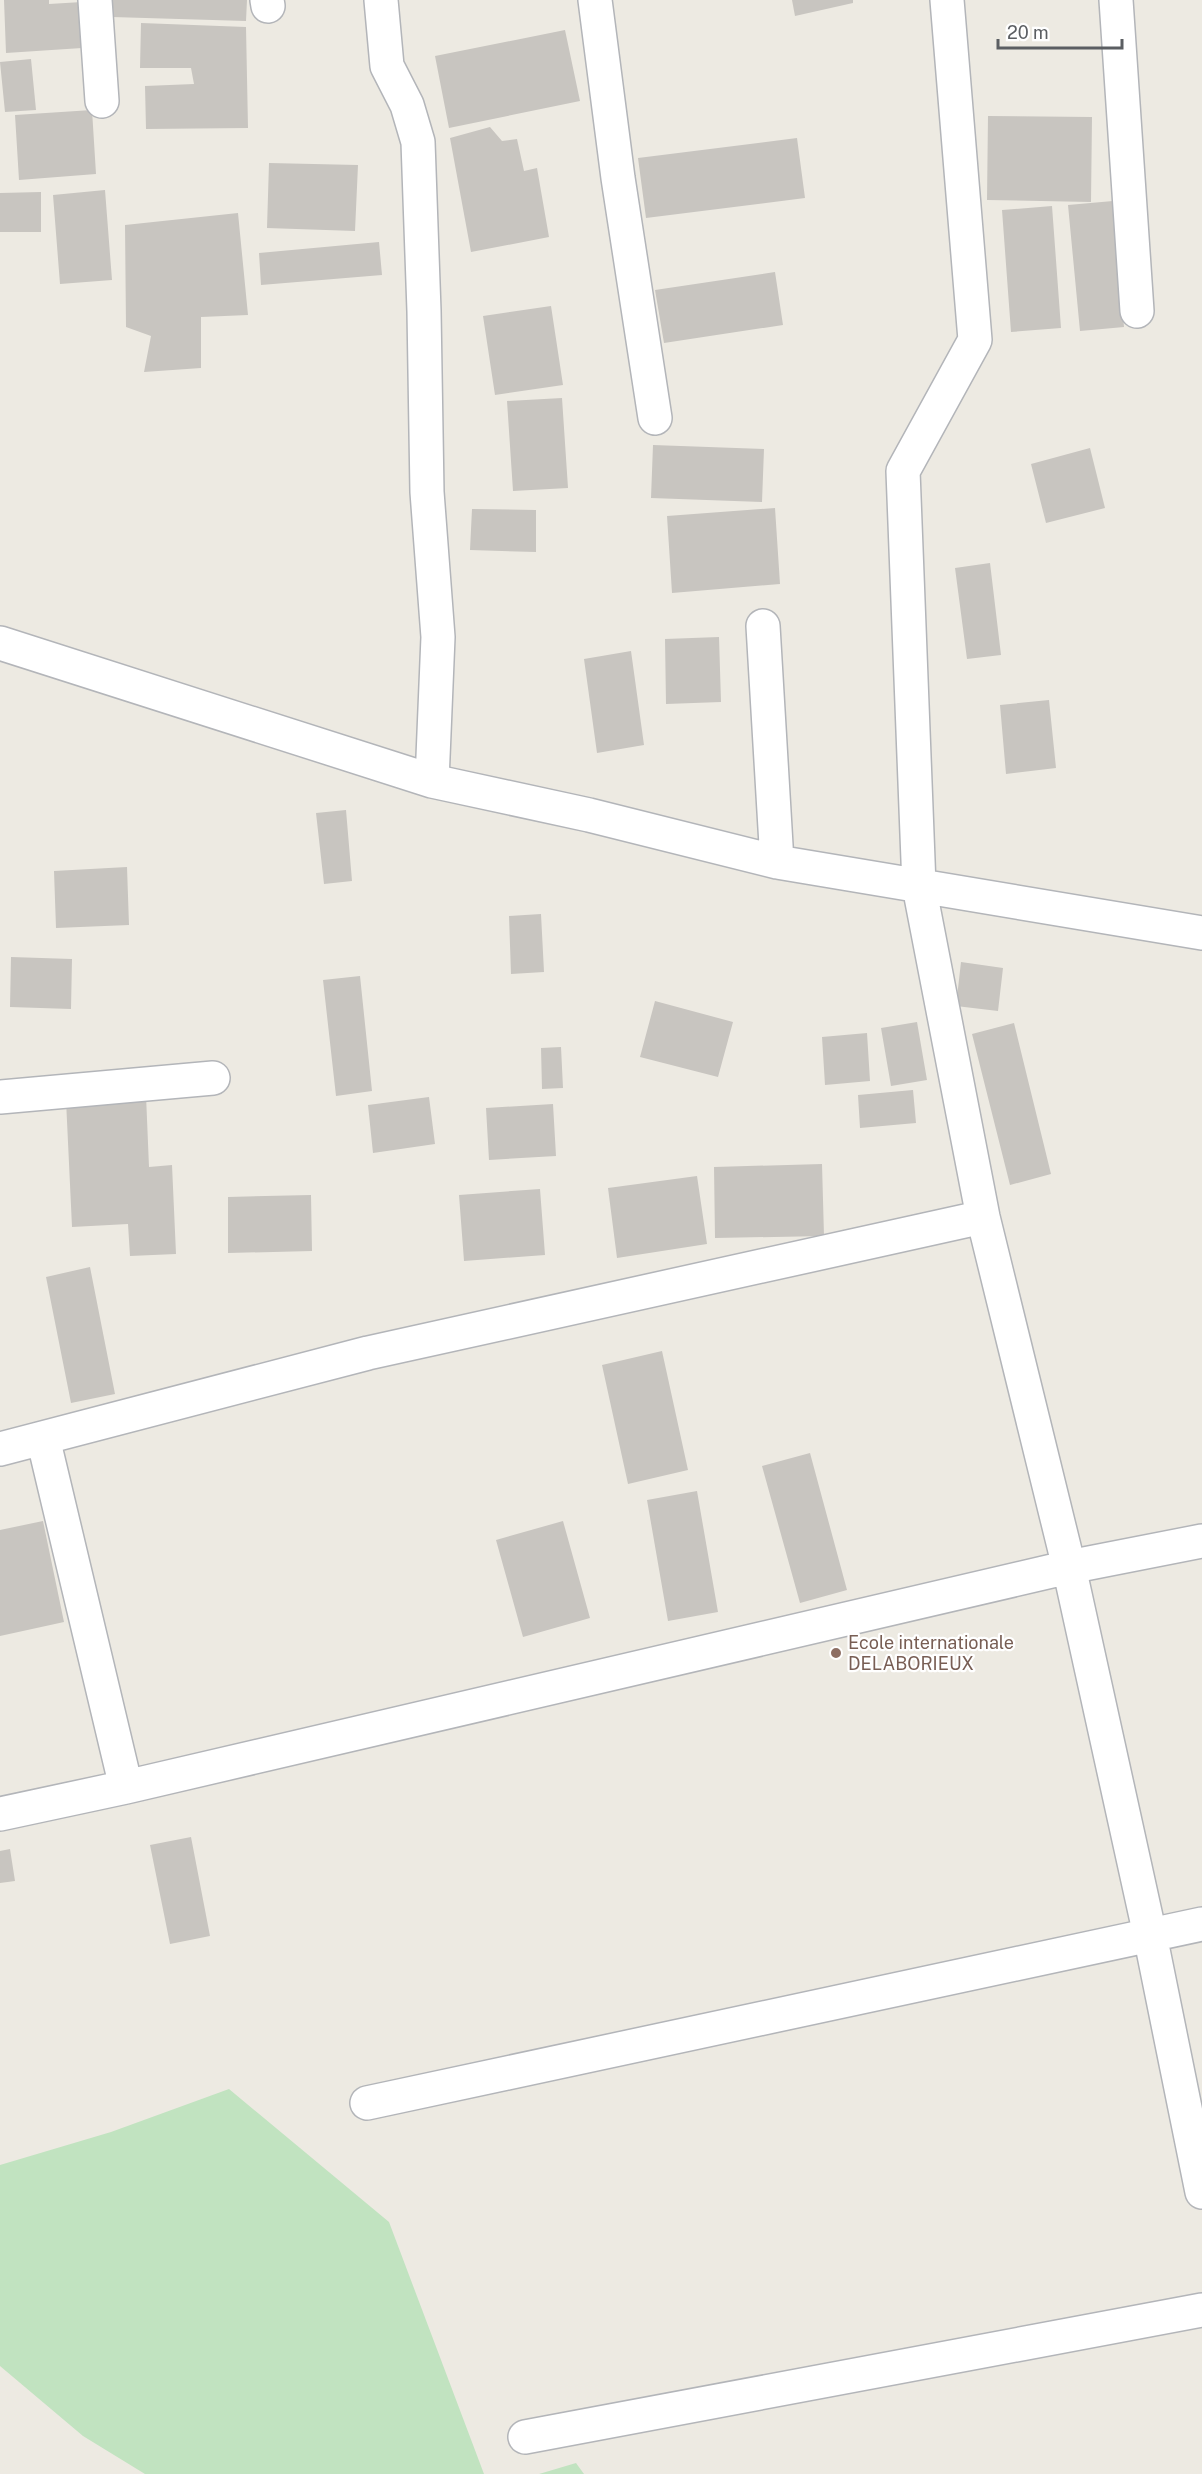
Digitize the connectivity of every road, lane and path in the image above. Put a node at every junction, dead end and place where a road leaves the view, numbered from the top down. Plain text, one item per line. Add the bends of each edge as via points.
1 (96, 0) edge
2 (381, 0) edge
3 (595, 0) edge
4 (947, 0) edge
5 (1116, 0) edge
6 (102, 101) dead end
7 (1137, 311) dead end
8 (655, 418) dead end
9 (763, 626) dead end
10 (0, 643) edge
11 (432, 781) junction
12 (777, 862) junction
13 (919, 886) junction
14 (1202, 933) edge
15 (213, 1078) dead end
16 (0, 1097) edge
17 (983, 1217) junction
18 (43, 1438) junction
19 (2, 1440) edge
20 (1202, 1541) edge
21 (1069, 1566) junction
22 (126, 1787) junction
23 (0, 1814) edge
24 (1202, 1924) edge
25 (1150, 1935) junction
26 (367, 2103) dead end
27 (1202, 2192) edge
28 (1202, 2310) edge
29 (525, 2437) dead end

1 - 6 street
2 - 11 street via 387,66 407,105 418,142 427,492 438,637
3 - 8 street
4 - 13 street via 975,340 903,471
5 - 7 street
9 - 12 street
10 - 11 street
11 - 12 street
12 - 13 street
13 - 14 street
13 - 17 street
15 - 16 street
17 - 18 street via 368,1353
17 - 21 street
18 - 19 street
18 - 22 street
20 - 21 street
21 - 22 street
21 - 25 street
22 - 23 street
24 - 25 street
25 - 26 street
25 - 27 street
28 - 29 street

